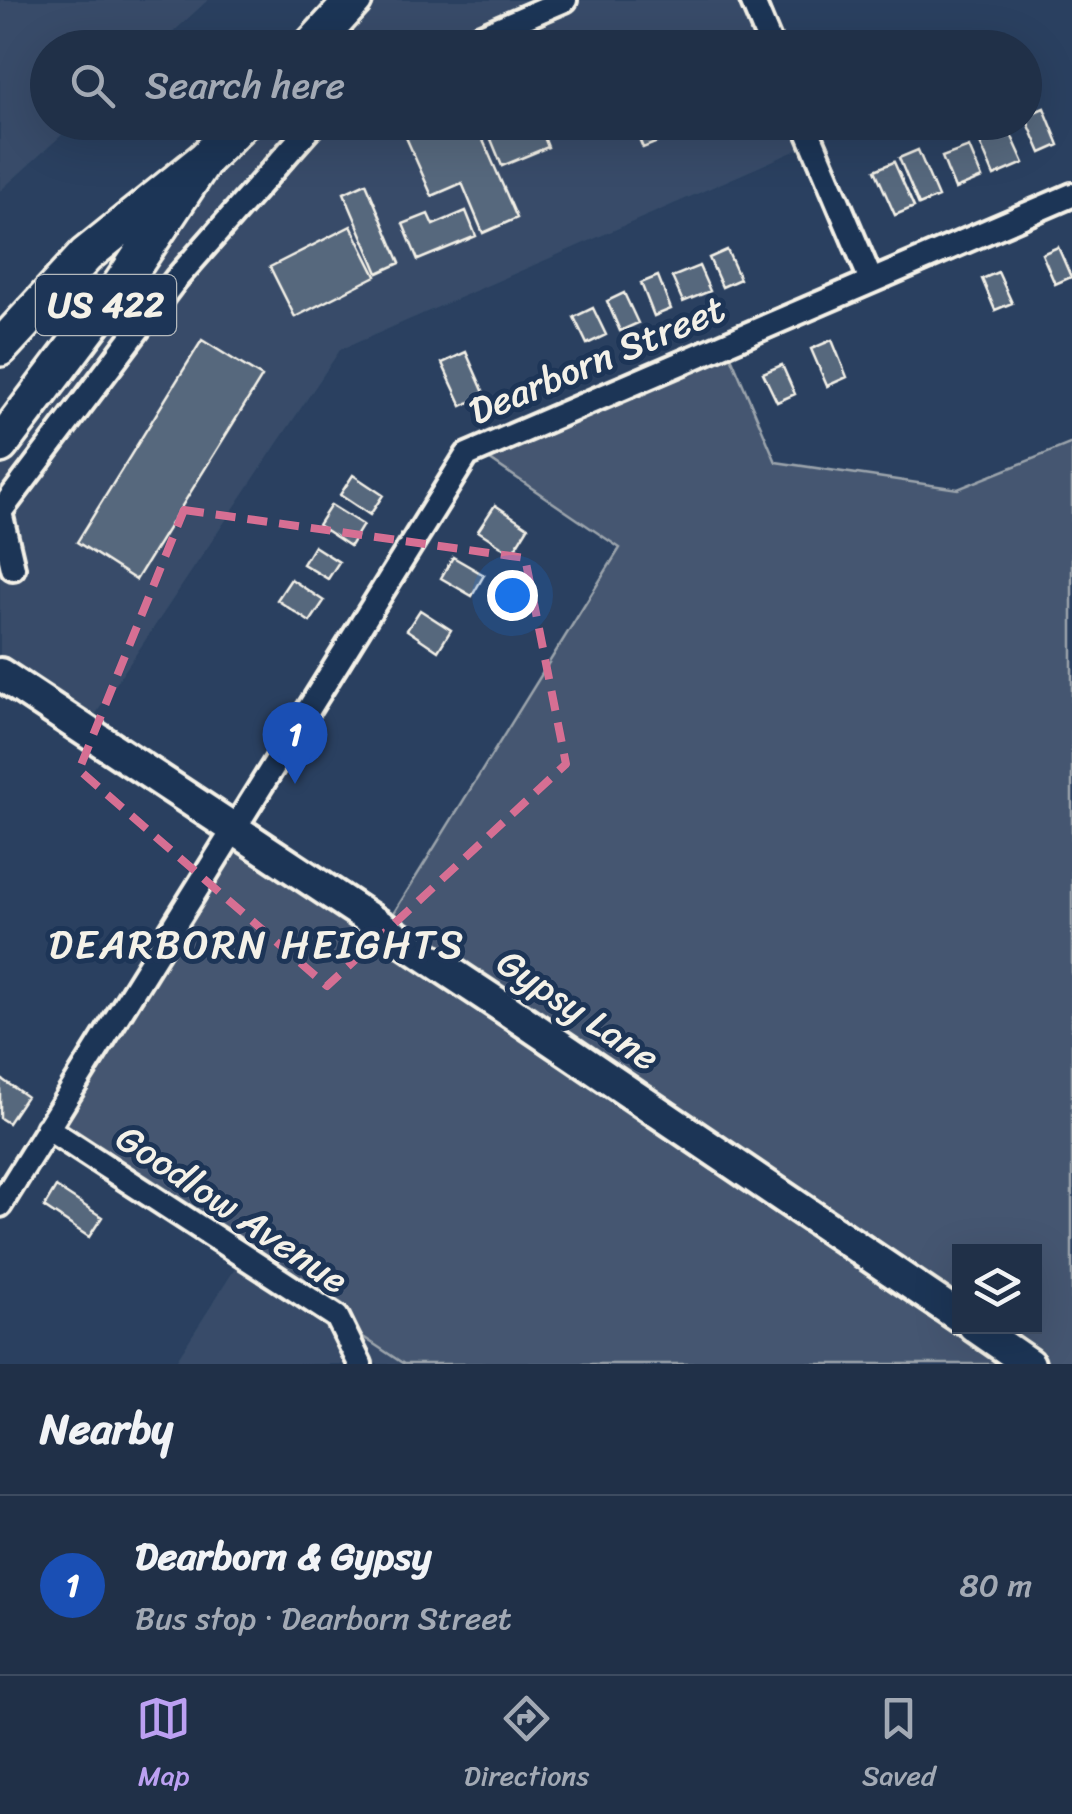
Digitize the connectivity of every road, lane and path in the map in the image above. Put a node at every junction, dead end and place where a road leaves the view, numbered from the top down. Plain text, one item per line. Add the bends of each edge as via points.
1 (354, 0) edge
2 (565, 0) edge
3 (752, 0) edge
4 (326, 30) edge
5 (494, 30) edge
6 (764, 30) edge
7 (224, 140) edge
8 (299, 140) edge
9 (812, 140) edge
10 (204, 160) junction
11 (1072, 195) edge
12 (871, 280) junction
13 (0, 348) edge
14 (0, 445) edge
15 (0, 512) edge
16 (12, 568) dead end
17 (0, 674) edge
18 (234, 829) junction
19 (48, 1128) junction
20 (0, 1204) edge
21 (952, 1312) edge
22 (986, 1334) edge
23 (360, 1364) edge
24 (1029, 1364) edge

1 - 4 main road
2 - 5 street
3 - 6 street
7 - 10 main road, US 422
8 - 15 street via 176,279
9 - 12 street
10 - 13 main road, US 422 via 86,255
10 - 14 main road, US 422 via 121,285
11 - 12 street, Dearborn Street
12 - 18 street, Dearborn Street via 467,455
15 - 16 street
17 - 18 main road, Gypsy Lane
18 - 19 street, Dearborn Street
18 - 21 main road, Gypsy Lane
19 - 20 street, Dearborn Street
19 - 23 street, Goodlow Avenue via 338,1317
22 - 24 main road

